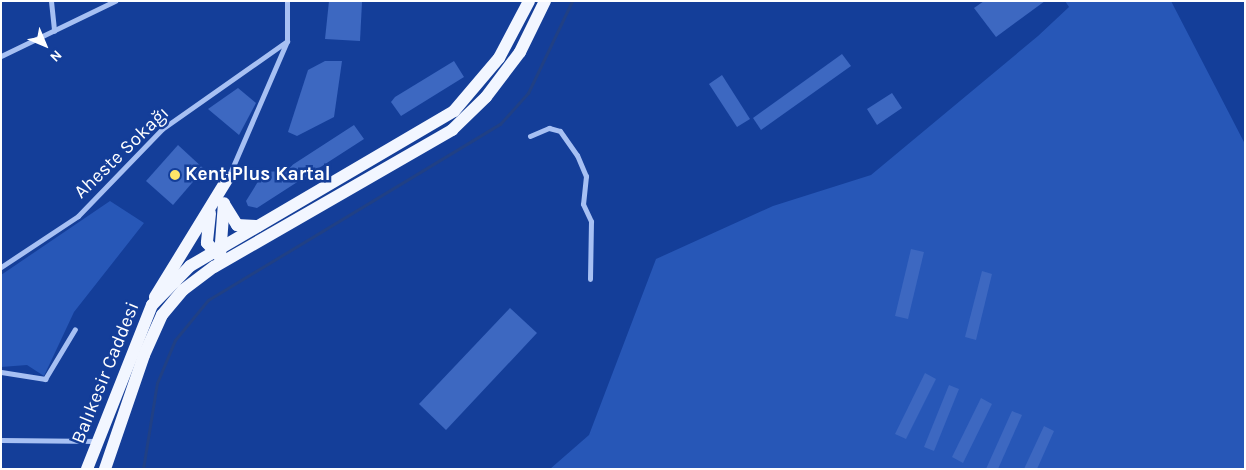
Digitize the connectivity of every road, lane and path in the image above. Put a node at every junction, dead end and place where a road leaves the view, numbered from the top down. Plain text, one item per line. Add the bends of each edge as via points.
1 (51, 1) edge
2 (115, 1) edge
3 (287, 1) edge
4 (529, 1) edge
5 (545, 1) edge
6 (54, 32) junction
7 (287, 41) junction
8 (1, 56) edge
9 (530, 136) dead end
10 (228, 178) joint
11 (218, 203) junction
12 (264, 226) junction
13 (221, 254) junction
14 (1, 267) edge
15 (590, 279) dead end
16 (152, 305) junction
17 (75, 329) dead end
18 (1, 372) edge
19 (1, 440) edge
20 (98, 441) junction
21 (87, 469) edge
22 (105, 469) edge

1 - 6 street
2 - 6 street
3 - 7 street
4 - 12 main road, Balıkesir Caddesi via 500,58 454,111
5 - 13 main road, Balıkesir Caddesi via 520,52 486,97 452,130
6 - 8 street
7 - 10 street
7 - 14 street, Aheste Sokağı via 162,129 78,216
9 - 15 street via 549,128 560,131 577,155 586,176 583,204 591,222
10 - 11 main road
11 - 12 main road via 237,225
11 - 13 main road
11 - 16 main road via 165,277
12 - 13 main road, Balıkesir Caddesi
13 - 16 main road, Balıkesir Caddesi via 190,266
13 - 22 main road, Balıkesir Caddesi via 162,315
16 - 20 main road, Balıkesir Caddesi
17 - 18 street via 45,379
19 - 20 street
20 - 21 main road, Balıkesir Caddesi

